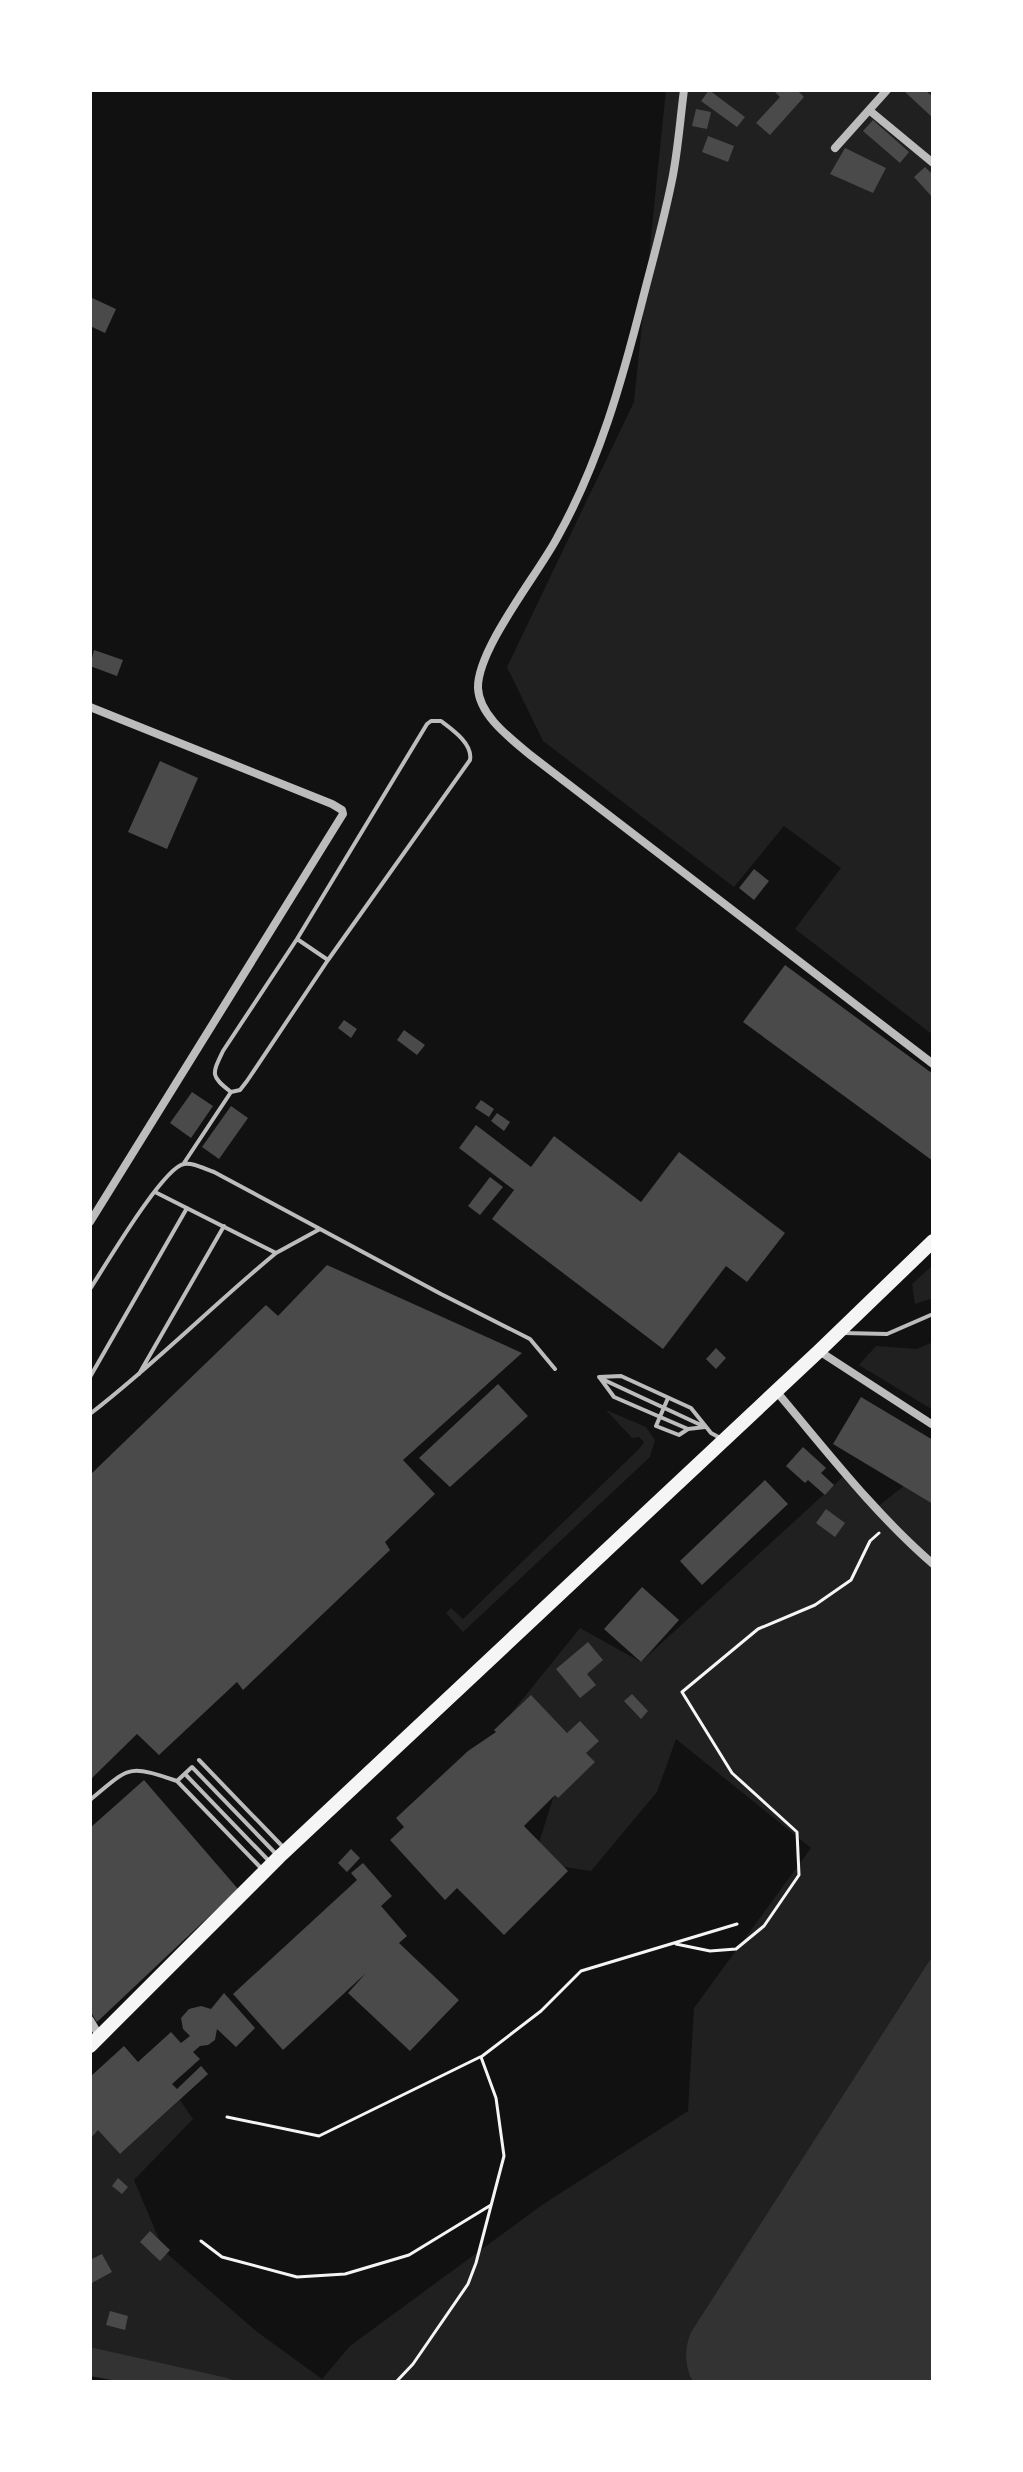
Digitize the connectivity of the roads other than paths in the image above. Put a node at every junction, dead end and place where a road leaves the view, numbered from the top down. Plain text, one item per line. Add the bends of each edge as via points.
1 (684, 90) edge
2 (887, 90) edge
3 (869, 110) junction
4 (835, 148) dead end
5 (933, 163) edge
6 (90, 707) edge
7 (297, 939) junction
8 (328, 960) junction
9 (933, 1064) edge
10 (231, 1092) junction
11 (184, 1163) junction
12 (154, 1191) junction
13 (187, 1208) junction
14 (90, 1222) edge
15 (224, 1226) junction
16 (320, 1229) junction
17 (933, 1241) edge
18 (276, 1253) junction
19 (90, 1289) edge
20 (933, 1314) edge
21 (837, 1333) junction
22 (819, 1351) junction
23 (555, 1369) dead end
24 (90, 1377) edge
25 (599, 1377) junction
26 (137, 1378) junction
27 (776, 1391) junction
28 (668, 1397) junction
29 (663, 1407) junction
30 (90, 1414) edge
31 (659, 1417) junction
32 (933, 1425) edge
33 (705, 1427) junction
34 (688, 1429) junction
35 (724, 1440) junction
36 (933, 1564) edge
37 (199, 1760) dead end
38 (185, 1774) junction
39 (177, 1781) junction
40 (90, 1800) edge
41 (276, 1861) junction
42 (90, 2020) edge
43 (95, 2042) edge

1 - 9 street via 672,180 615,402 582,488 557,539 504,622 478,688 497,725 529,754
2 - 3 street
3 - 4 street
3 - 5 street
6 - 14 street via 337,806 343,814
7 - 8 lane
7 - 8 lane via 427,724 441,721 467,745 470,760
7 - 10 lane via 214,1069 215,1079
8 - 10 lane via 247,1081
10 - 11 lane
11 - 12 lane
11 - 16 lane via 214,1172
12 - 13 lane
12 - 19 lane
13 - 15 lane
13 - 24 lane
15 - 18 lane
15 - 26 lane
16 - 18 lane
16 - 23 lane via 530,1339
17 - 21 main road
18 - 26 lane
20 - 21 lane via 887,1334
21 - 22 main road
22 - 27 main road
22 - 32 street
25 - 28 lane via 621,1376
25 - 29 lane
25 - 31 lane via 614,1397
26 - 30 lane
27 - 35 main road
27 - 36 street
28 - 29 lane
28 - 33 lane via 691,1408
29 - 31 lane
29 - 33 lane
31 - 34 lane
31 - 34 lane via 656,1426 670,1433
33 - 34 lane
33 - 35 lane
35 - 41 main road
37 - 41 lane
38 - 39 lane
38 - 41 lane
38 - 41 lane via 192,1767
39 - 40 lane via 129,1770
39 - 41 lane
41 - 43 main road
42 - 43 street

